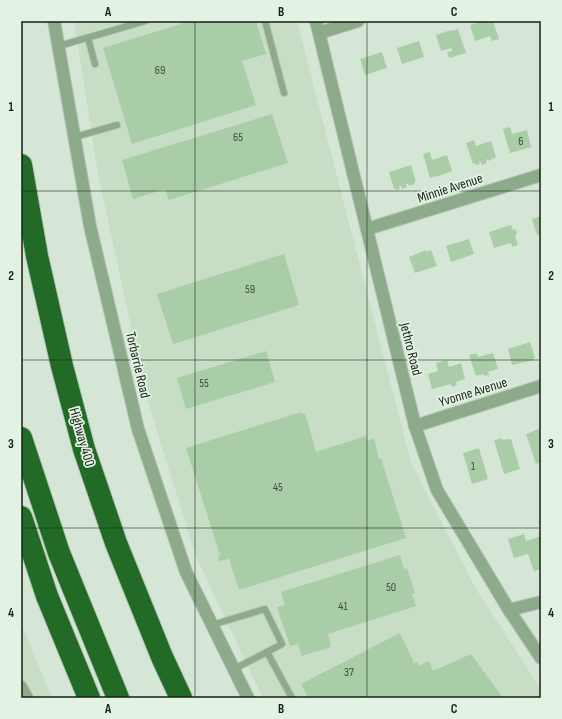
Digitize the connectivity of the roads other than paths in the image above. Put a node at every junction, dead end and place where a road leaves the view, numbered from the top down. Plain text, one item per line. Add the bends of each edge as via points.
1 (55, 21) edge
2 (145, 21) edge
3 (265, 21) edge
4 (316, 21) edge
5 (358, 21) edge
6 (319, 33) junction
7 (88, 38) junction
8 (59, 46) junction
9 (95, 64) dead end
10 (284, 93) dead end
11 (117, 125) dead end
12 (74, 137) junction
13 (21, 165) edge
14 (541, 174) edge
15 (367, 229) junction
16 (541, 386) edge
17 (414, 426) junction
18 (21, 438) edge
19 (21, 517) edge
20 (541, 602) edge
21 (509, 610) junction
22 (212, 625) junction
23 (267, 652) junction
24 (541, 658) edge
25 (234, 669) junction
26 (21, 687) edge
27 (27, 698) edge
28 (89, 698) edge
29 (118, 698) edge
30 (181, 698) edge
31 (248, 698) edge
32 (292, 698) edge

1 - 8 street, Torbarrie Road
2 - 7 lane
3 - 10 lane
4 - 6 street, Jethro Road
5 - 6 street
6 - 15 street, Jethro Road
7 - 8 lane
7 - 9 lane
8 - 12 street, Torbarrie Road
11 - 12 lane
12 - 22 street, Torbarrie Road via 90,226 138,429 186,572
13 - 30 highway, Highway 400 via 37,256 84,449 116,543
14 - 15 street, Minnie Avenue
15 - 17 street, Jethro Road
16 - 17 street, Yvonne Avenue
17 - 21 street, Jethro Road via 437,490
18 - 29 highway via 59,553
19 - 28 highway via 47,596
20 - 21 street
21 - 24 street, Jethro Road
22 - 23 lane via 265,609 282,644
22 - 25 street, Torbarrie Road
23 - 25 lane
23 - 32 lane
25 - 31 street, Torbarrie Road
26 - 27 street

